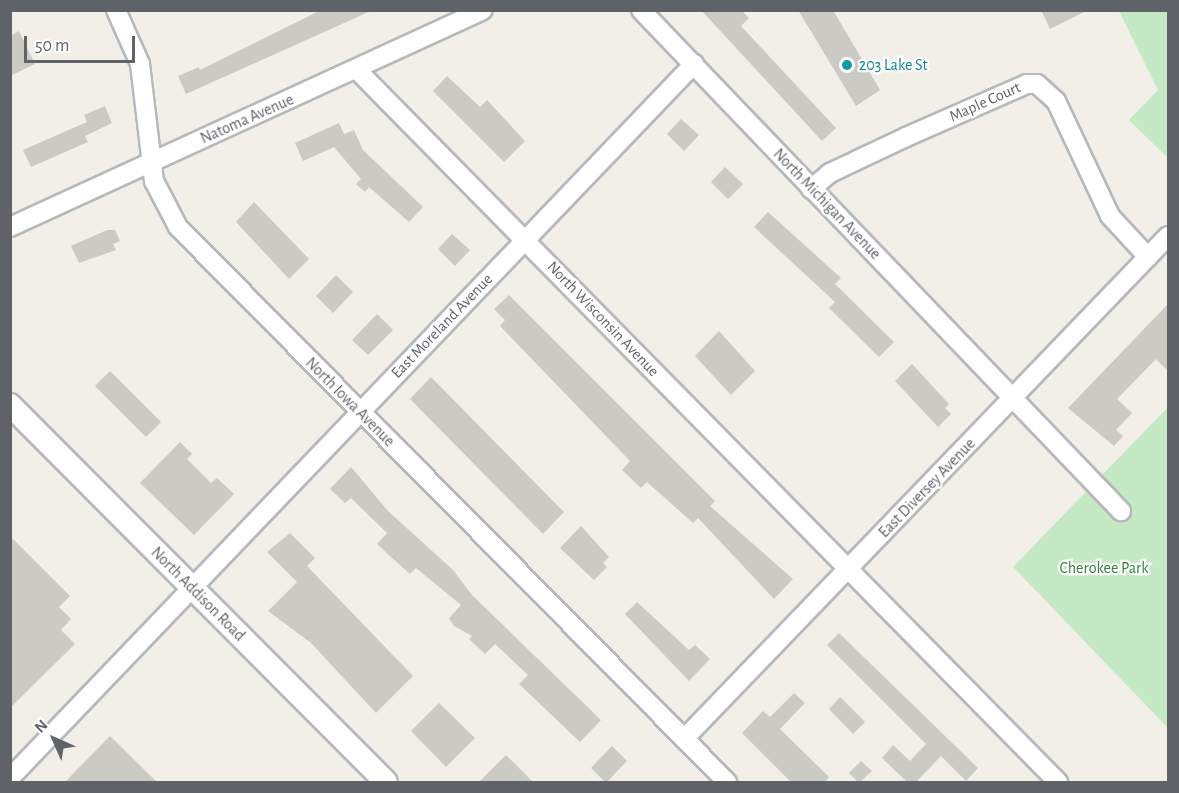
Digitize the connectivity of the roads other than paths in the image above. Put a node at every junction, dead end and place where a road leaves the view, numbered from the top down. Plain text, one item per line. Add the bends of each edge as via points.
1 (116, 10) edge
2 (483, 10) edge
3 (641, 10) edge
4 (694, 64) junction
5 (356, 69) junction
6 (151, 163) junction
7 (812, 189) junction
8 (10, 227) edge
9 (1168, 236) edge
10 (525, 240) junction
11 (1148, 257) junction
12 (1014, 397) junction
13 (10, 405) edge
14 (359, 411) junction
15 (1121, 511) dead end
16 (848, 570) junction
17 (191, 588) junction
18 (684, 739) junction
19 (10, 778) edge
20 (386, 783) edge
21 (727, 783) edge
22 (1058, 783) edge

1 - 6 street, North Iowa Avenue via 140,64
2 - 5 street, Natoma Avenue
3 - 4 street, North Michigan Avenue
4 - 7 street, North Michigan Avenue
4 - 10 street, East Moreland Avenue
5 - 6 street, Natoma Avenue
5 - 10 street, North Wisconsin Avenue
6 - 8 street, Natoma Avenue
6 - 14 street, North Iowa Avenue via 159,195 178,227
7 - 11 street, Maple Court via 830,173 906,137 1027,84 1037,84 1056,101 1110,216
7 - 12 street, North Michigan Avenue
9 - 11 street, East Diversey Avenue
10 - 14 street, East Moreland Avenue
10 - 16 street, North Wisconsin Avenue
11 - 12 street, East Diversey Avenue
12 - 15 street, North Michigan Avenue
12 - 16 street, East Diversey Avenue
13 - 17 street, North Addison Road
14 - 17 street, East Moreland Avenue
14 - 18 street, North Iowa Avenue
16 - 18 street, East Diversey Avenue
16 - 22 street, North Wisconsin Avenue
17 - 19 street, East Moreland Avenue
17 - 20 street, North Addison Road
18 - 21 street, North Iowa Avenue

